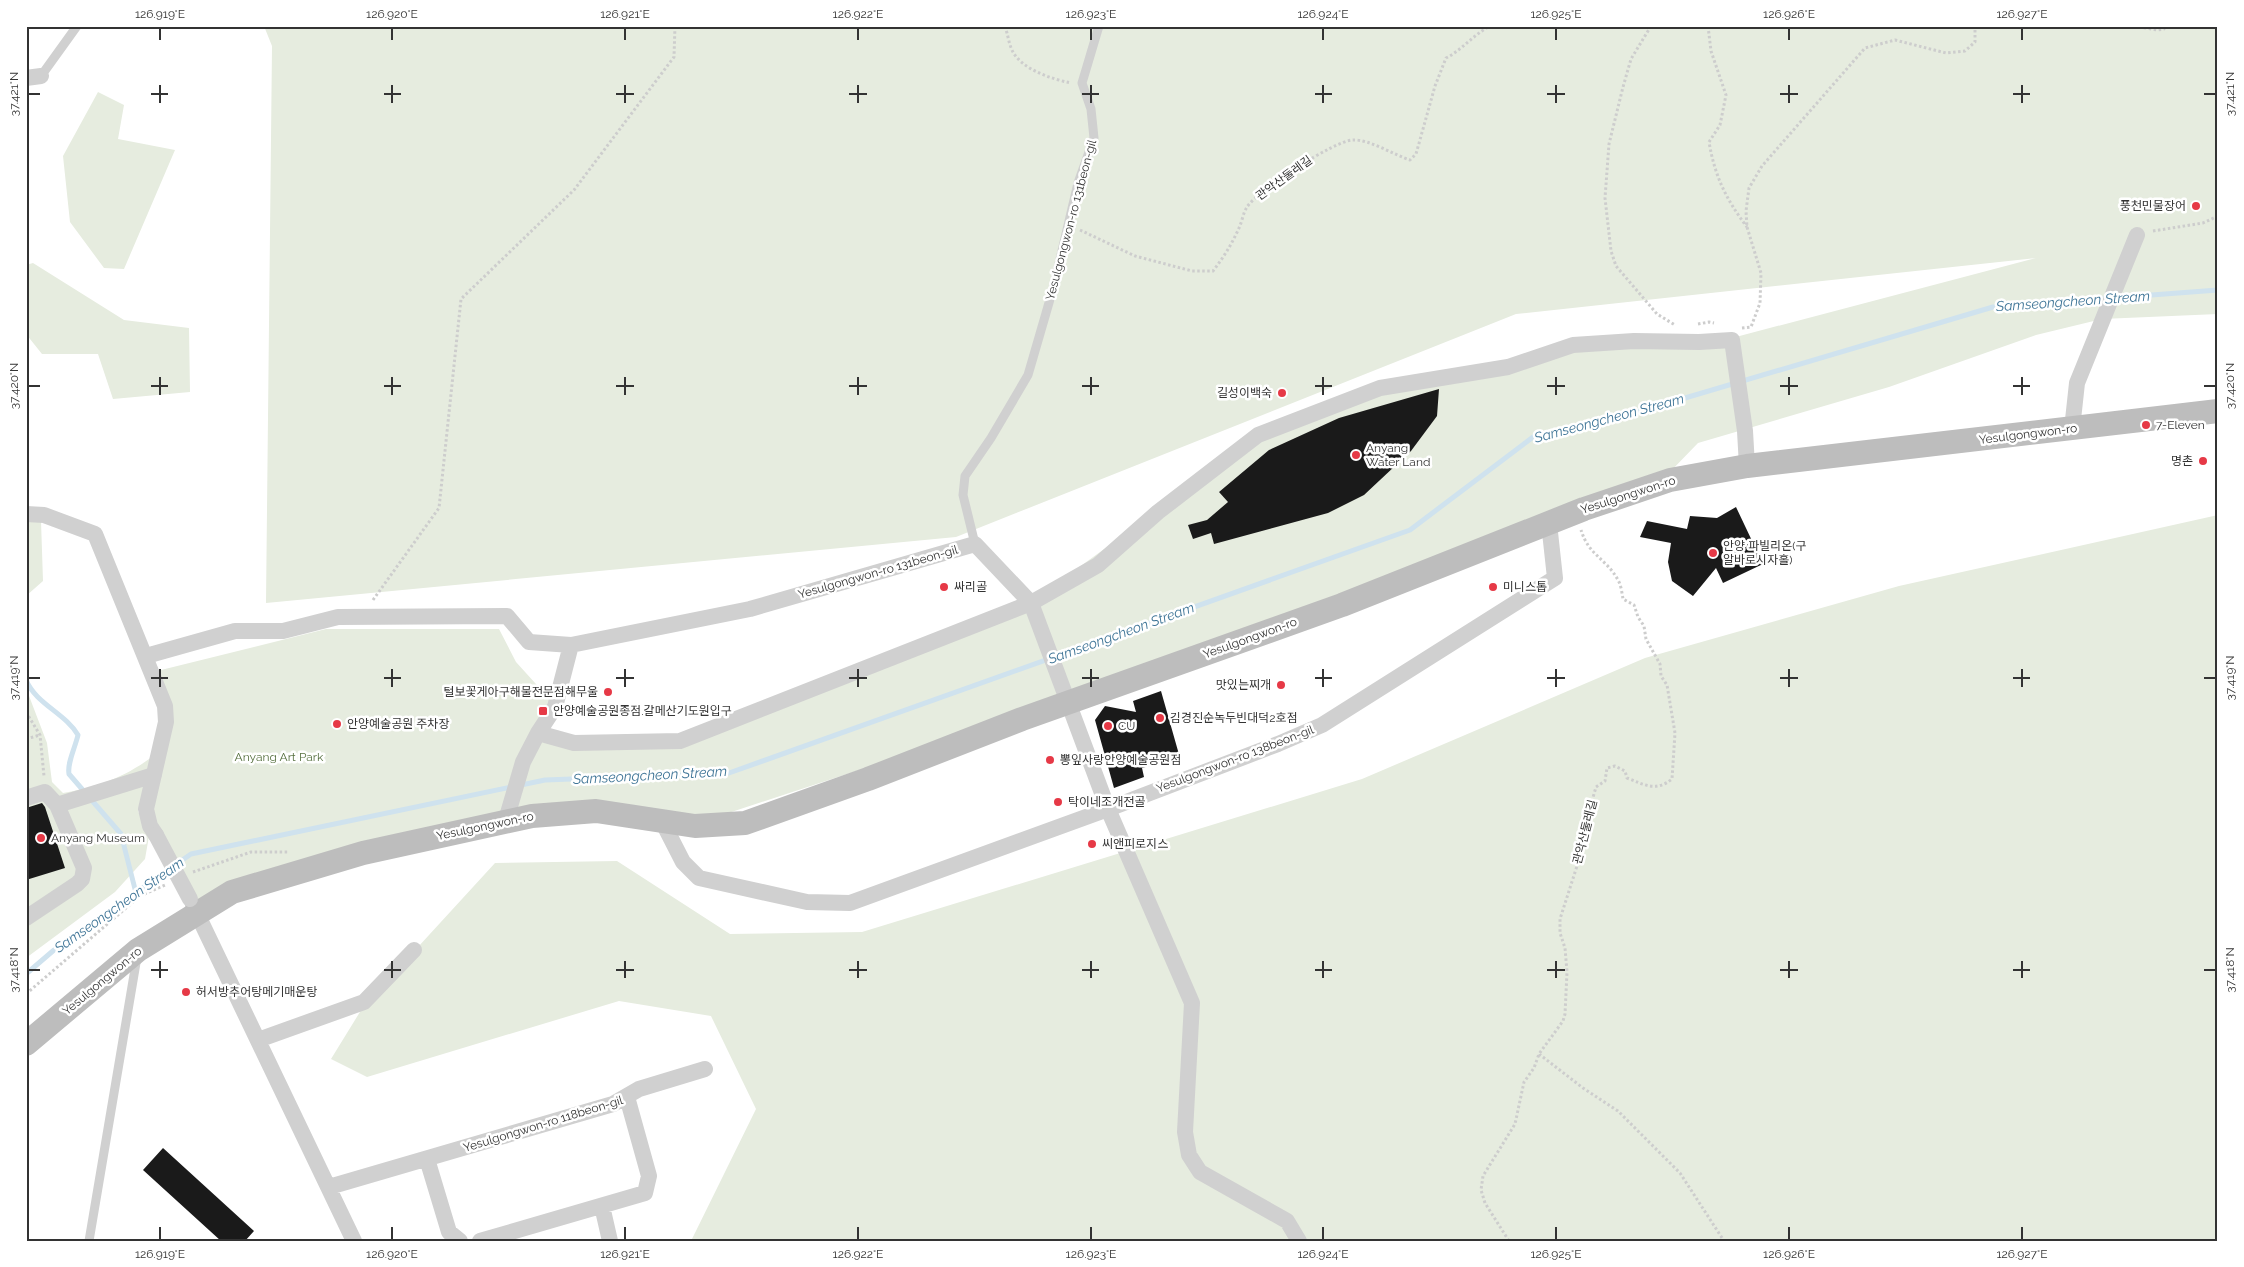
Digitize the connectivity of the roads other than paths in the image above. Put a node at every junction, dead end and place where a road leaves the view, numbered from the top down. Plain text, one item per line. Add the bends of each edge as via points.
1 (77, 26) edge
2 (1099, 26) edge
3 (34, 77) edge
4 (2135, 240) road end
5 (2218, 411) edge
6 (2072, 429) junction
7 (1747, 466) junction
8 (26, 514) edge
9 (1549, 523) junction
10 (975, 544) junction
11 (1031, 604) junction
12 (571, 646) junction
13 (146, 656) junction
14 (1066, 693) junction
15 (538, 733) junction
16 (154, 775) junction
17 (26, 798) edge
18 (57, 805) junction
19 (1108, 809) junction
20 (508, 812) junction
21 (662, 821) junction
22 (193, 906) junction
23 (26, 918) edge
24 (138, 950) junction
25 (414, 950) dead end
26 (258, 1040) junction
27 (26, 1044) edge
28 (705, 1069) dead end
29 (627, 1097) junction
30 (427, 1158) junction
31 (330, 1187) junction
32 (602, 1206) junction
33 (507, 1237) edge
34 (89, 1241) edge
35 (354, 1241) edge
36 (460, 1241) edge
37 (480, 1241) edge
38 (610, 1241) edge
39 (1299, 1241) edge

1 - 3 lane
2 - 10 lane, Yesulgongwon-ro 131beon-gil via 1082,83 1091,109 1094,138 1078,183 1028,375 965,476 963,496
4 - 6 street via 2077,382
5 - 6 street, Yesulgongwon-ro
6 - 7 street, Yesulgongwon-ro
7 - 9 street, Yesulgongwon-ro via 1670,480
7 - 11 street via 1733,340 1573,345 1508,367 1380,388 1258,435 1158,512 1098,565
8 - 13 street via 44,515 95,534
9 - 14 street, Yesulgongwon-ro via 1342,605
9 - 19 street, Yesulgongwon-ro 138beon-gil via 1555,578 1322,725
10 - 11 street
10 - 12 street, Yesulgongwon-ro 131beon-gil via 750,609
11 - 14 street
11 - 15 street via 680,741 574,743
12 - 13 street, Yesulgongwon-ro 131beon-gil via 529,642 507,616 338,617 283,631 235,631
12 - 15 street via 555,707
13 - 16 street via 165,706 166,722
14 - 19 street
14 - 21 street, Yesulgongwon-ro via 868,779 745,823 695,826
15 - 20 street via 523,762
16 - 18 street
16 - 22 street, bridge via 146,809 150,826
17 - 18 street via 45,792
18 - 23 street via 82,861 84,873 77,884
19 - 21 street, Yesulgongwon-ro 138beon-gil via 850,903 807,902 699,878 683,862
19 - 39 street via 1192,1003 1185,1132 1189,1155 1200,1172 1287,1221
20 - 21 street, Yesulgongwon-ro via 596,811
20 - 22 street, Yesulgongwon-ro
22 - 24 street, Yesulgongwon-ro
22 - 26 street
24 - 27 street, Yesulgongwon-ro
24 - 34 lane
25 - 26 street via 364,1002
26 - 31 street
28 - 29 street via 639,1089
29 - 30 street, Yesulgongwon-ro 118beon-gil via 613,1104
29 - 32 street, Yesulgongwon-ro 118beon-gil via 649,1176 645,1193
30 - 31 street, Yesulgongwon-ro 118beon-gil
30 - 36 street via 449,1232
31 - 35 street
32 - 33 street, Yesulgongwon-ro 118beon-gil
32 - 38 street
33 - 37 street, Yesulgongwon-ro 118beon-gil

